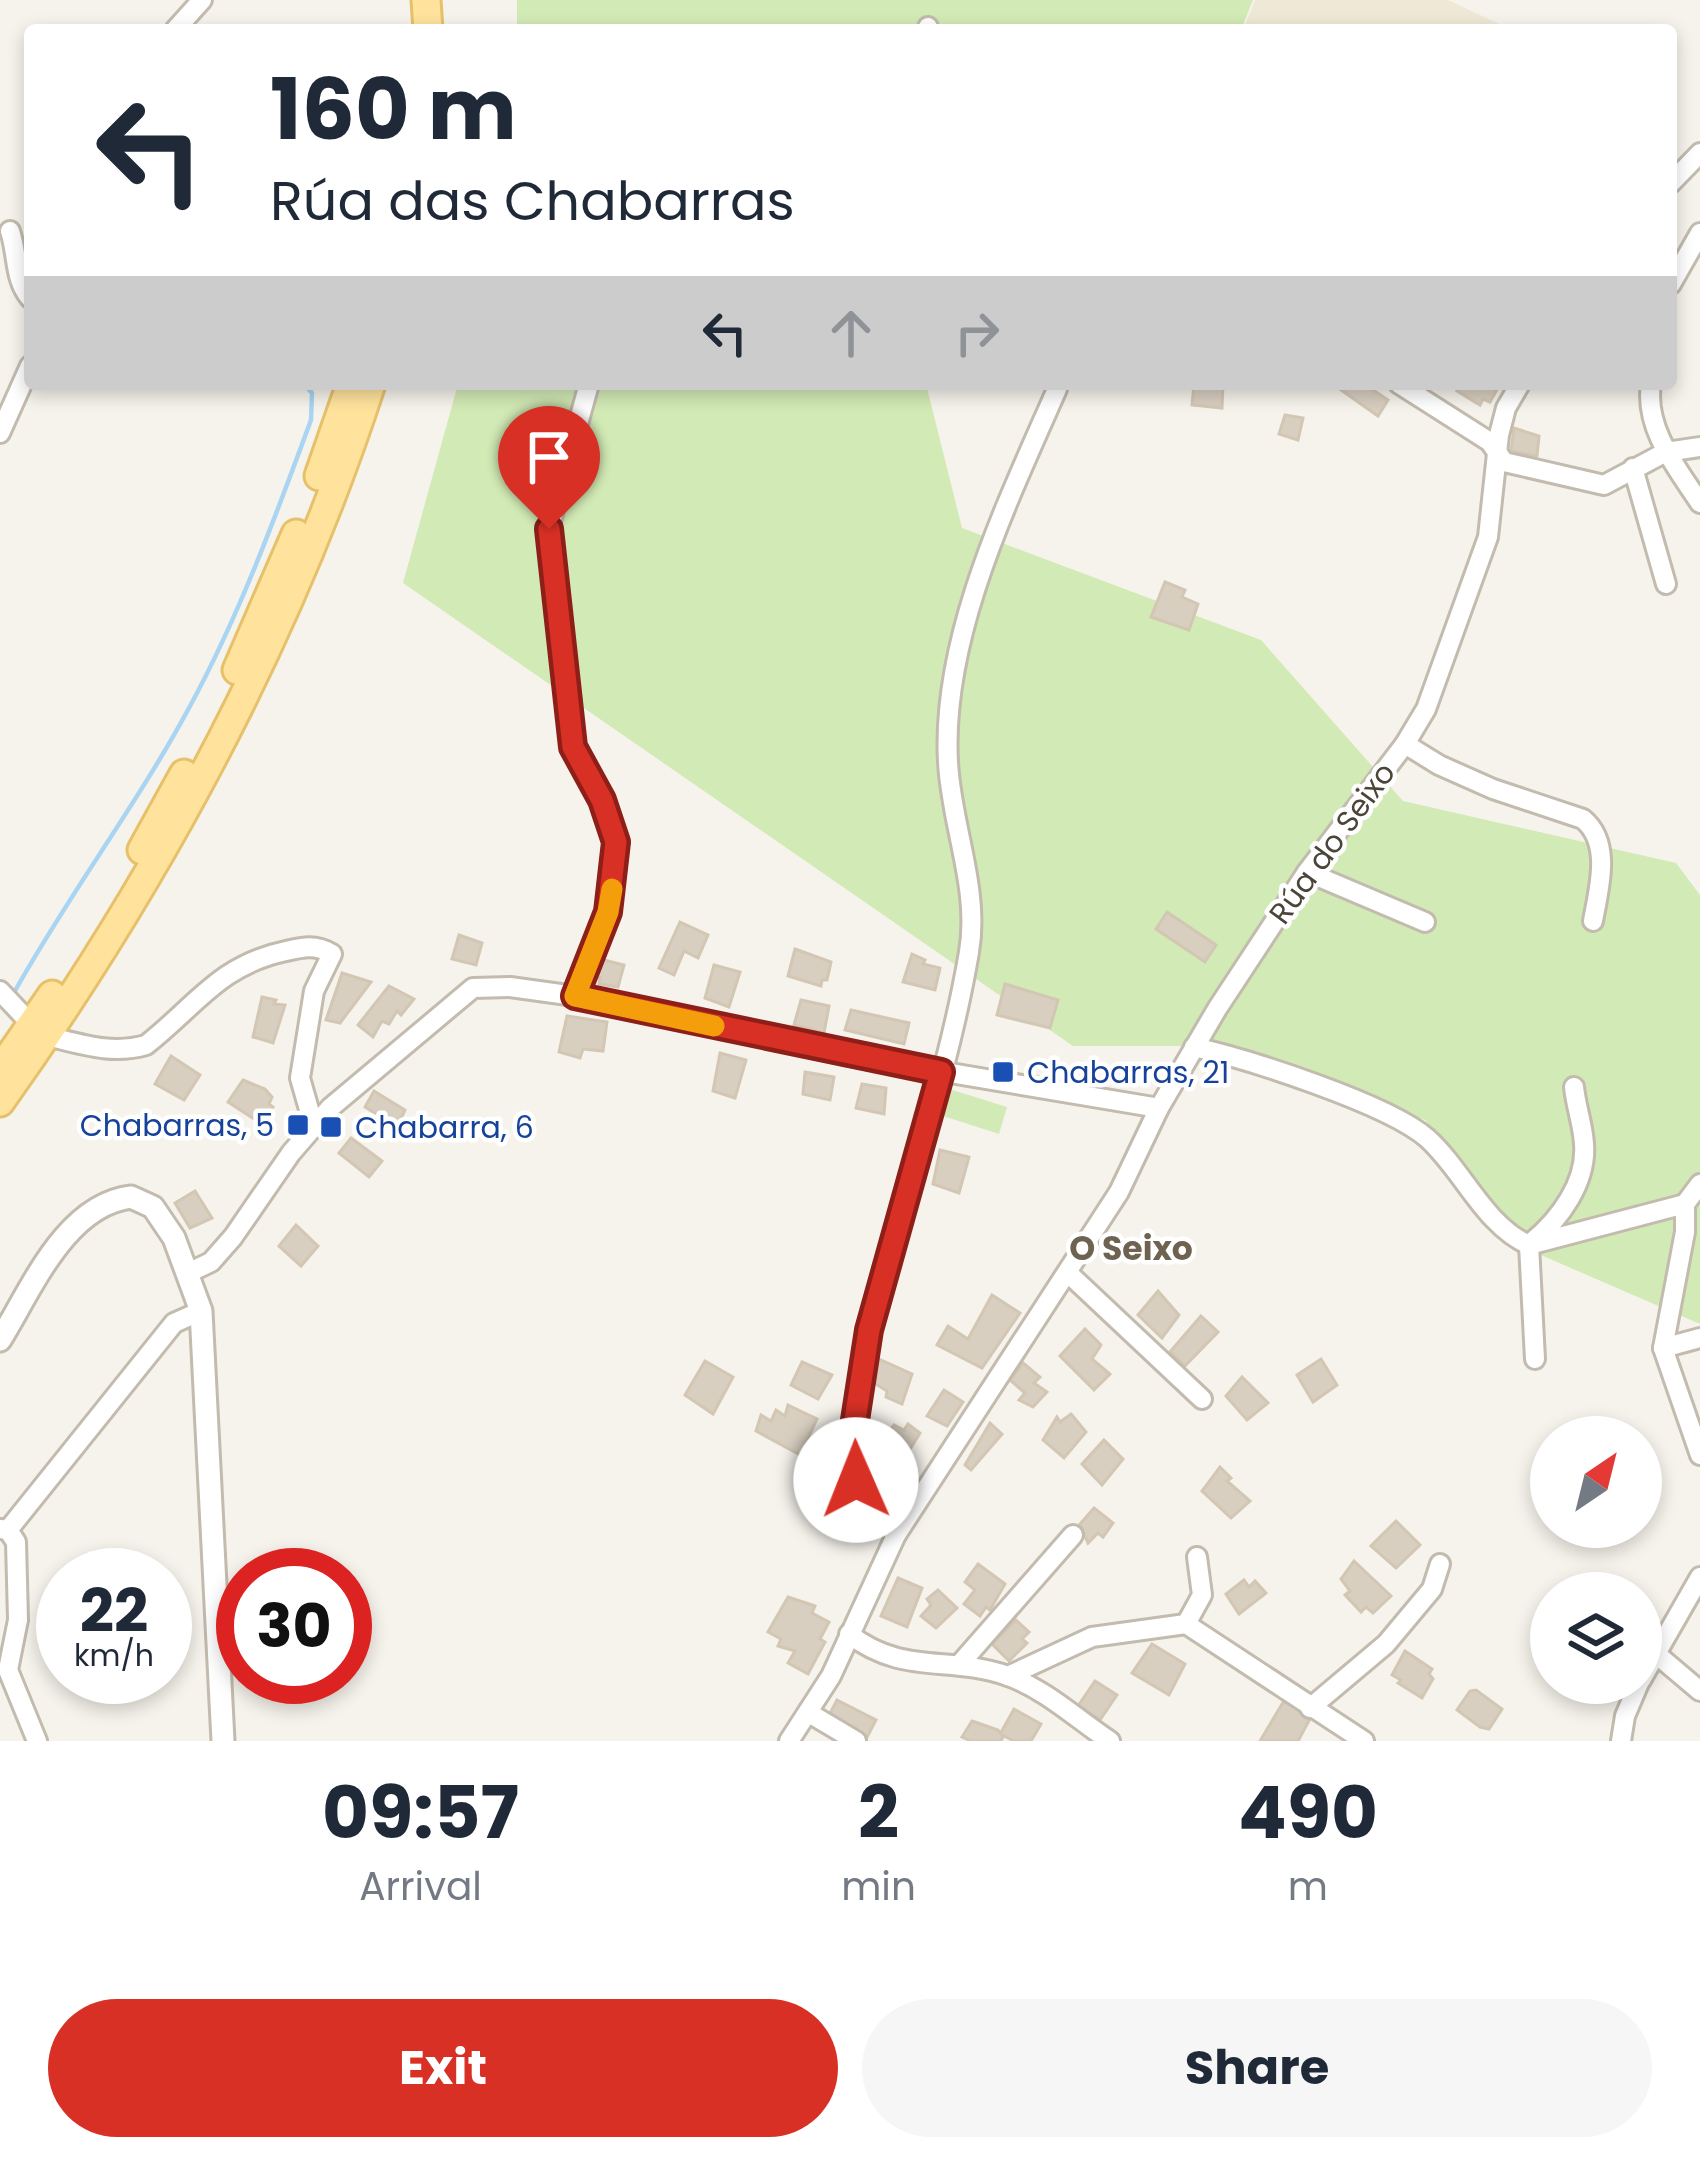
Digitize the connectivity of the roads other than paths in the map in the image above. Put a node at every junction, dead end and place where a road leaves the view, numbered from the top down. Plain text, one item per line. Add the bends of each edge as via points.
1 (202, 0) edge
2 (180, 24) edge
3 (1700, 153) edge
4 (1677, 177) edge
5 (5, 228) edge
6 (1700, 232) edge
7 (1677, 273) edge
8 (24, 288) edge
9 (24, 379) edge
10 (349, 390) edge
11 (369, 390) edge
12 (587, 390) edge
13 (1056, 390) edge
14 (1409, 390) edge
15 (1516, 390) edge
16 (1650, 390) edge
17 (0, 433) edge
18 (1700, 447) edge
19 (1666, 452) junction
20 (1496, 453) junction
21 (1634, 468) junction
22 (1700, 503) edge
23 (1666, 584) dead end
24 (1405, 744) junction
25 (1307, 872) junction
26 (1593, 920) dead end
27 (1425, 922) dead end
28 (1, 992) edge
29 (575, 996) junction
30 (32, 1024) junction
31 (1194, 1047) junction
32 (0, 1070) edge
33 (941, 1072) junction
34 (1574, 1088) dead end
35 (0, 1102) edge
36 (1160, 1108) junction
37 (314, 1126) junction
38 (1700, 1184) edge
39 (1685, 1204) junction
40 (1528, 1245) junction
41 (190, 1272) junction
42 (1068, 1273) junction
43 (201, 1311) junction
44 (1700, 1338) edge
45 (0, 1340) edge
46 (1663, 1348) junction
47 (1535, 1359) dead end
48 (1202, 1399) dead end
49 (1700, 1455) edge
50 (4, 1530) edge
51 (1073, 1534) dead end
52 (896, 1535) junction
53 (1197, 1557) dead end
54 (1440, 1564) dead end
55 (1700, 1577) edge
56 (1186, 1624) junction
57 (849, 1634) junction
58 (1662, 1641) edge
59 (1662, 1659) edge
60 (959, 1665) junction
61 (1008, 1676) junction
62 (1700, 1691) edge
63 (1630, 1704) edge
64 (1310, 1708) junction
65 (809, 1713) junction
66 (38, 1741) edge
67 (224, 1741) edge
68 (789, 1741) edge
69 (856, 1741) edge
70 (1110, 1741) edge
71 (1364, 1741) edge
72 (1621, 1741) edge

1 - 2 street
3 - 4 street
5 - 8 street
6 - 7 street
9 - 17 street
10 - 30 main road via 215,716 130,872
11 - 30 main road via 232,723 178,824
12 - 29 street via 549,529 573,747 616,842 608,912
13 - 33 street via 992,537 955,663 947,761 970,947
14 - 20 street
15 - 20 street, Rúa do Seixo
16 - 19 street
18 - 19 street
19 - 21 street
19 - 22 street
20 - 21 street via 1514,466 1604,484
20 - 24 street, Rúa do Seixo via 1488,537 1438,682
21 - 23 street
24 - 25 street, Rúa do Seixo
24 - 26 street via 1591,826 1601,858
25 - 27 street
25 - 31 street, Rúa do Seixo
28 - 30 street
29 - 33 street
29 - 37 street via 473,988
30 - 32 main road
30 - 35 main road
30 - 37 street via 127,1051 146,1045 238,965 322,947 332,954 314,991 299,1078
31 - 36 street, Rúa do Seixo
31 - 40 street via 1254,1063 1424,1135 1504,1229
33 - 36 street
33 - 52 street via 869,1330 853,1433 856,1480
34 - 40 street via 1583,1166 1567,1202
36 - 42 street, Rúa do Seixo
37 - 41 street via 233,1237
38 - 39 street
39 - 40 street
39 - 46 street
40 - 47 street
41 - 43 street
41 - 45 street via 153,1207 130,1197 106,1202 67,1236
42 - 48 street
42 - 52 street, Rúa do Seixo
43 - 50 street via 174,1324
43 - 67 street
44 - 46 street
46 - 49 street
50 - 66 street via 16,1542 18,1620 8,1670
51 - 60 street
52 - 57 street, Rúa do Seixo
53 - 56 street via 1202,1595
54 - 64 street via 1432,1589 1386,1644
55 - 58 street
56 - 61 street via 1092,1636
56 - 64 street
57 - 60 street via 893,1660
57 - 65 street, Rúa do Seixo
59 - 62 street
60 - 61 street
61 - 70 street
63 - 72 street
64 - 71 street
65 - 68 street, Rúa do Seixo
65 - 69 street

